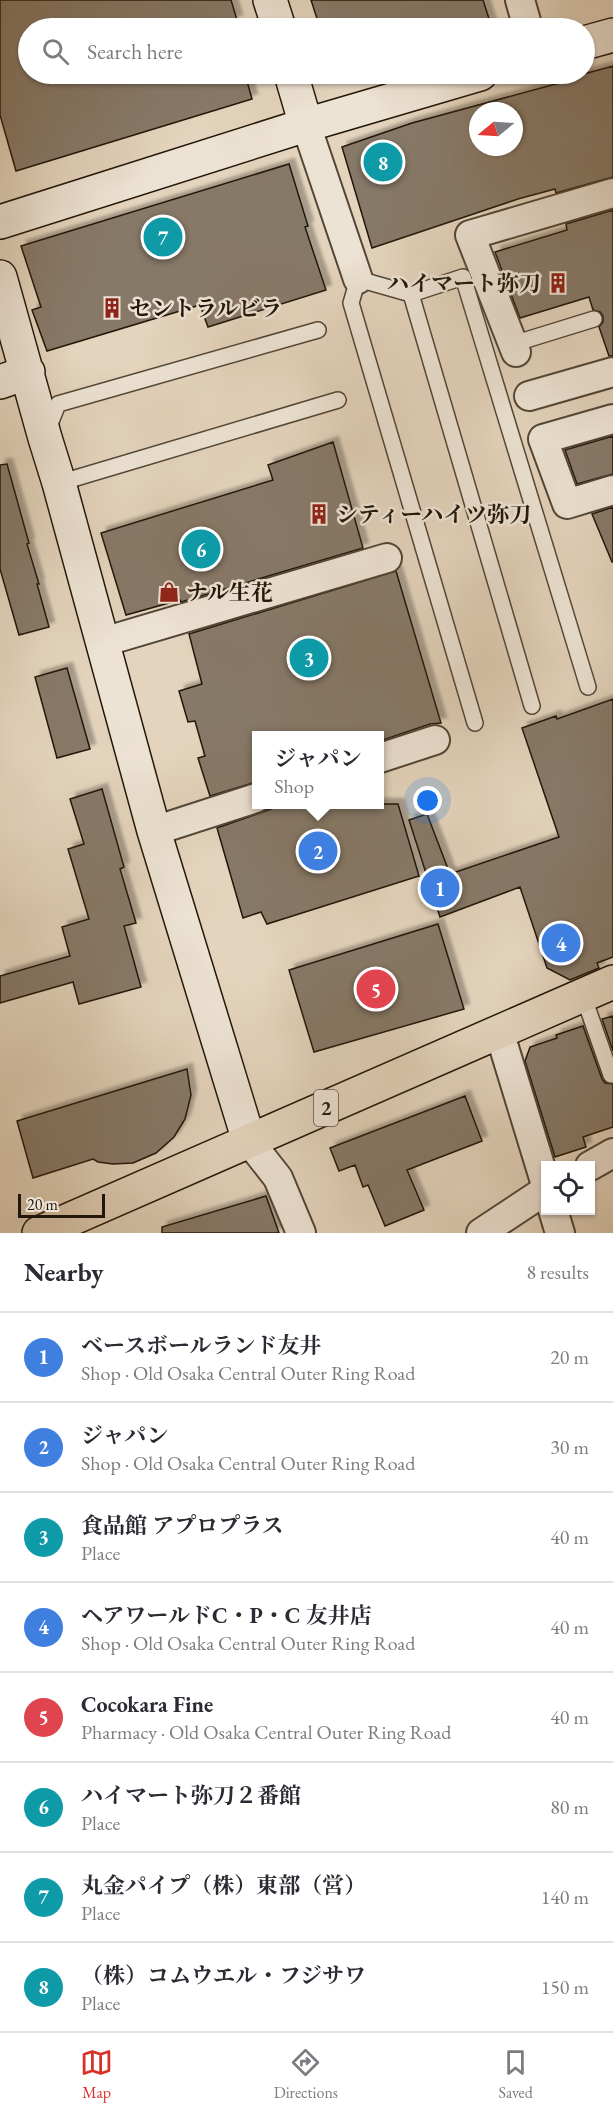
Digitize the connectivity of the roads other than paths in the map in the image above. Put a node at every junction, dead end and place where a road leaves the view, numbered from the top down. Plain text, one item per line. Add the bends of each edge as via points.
1 (270, 0) edge
2 (520, 0) edge
3 (276, 18) edge
4 (525, 18) edge
5 (613, 35) edge
6 (595, 40) edge
7 (294, 84) edge
8 (445, 84) edge
9 (306, 124) junction
10 (613, 193) edge
11 (0, 222) edge
12 (0, 277) edge
13 (358, 279) junction
14 (411, 294) junction
15 (594, 319) dead end
16 (318, 330) dead end
17 (515, 348) joint
18 (613, 372) edge
19 (14, 377) edge
20 (529, 396) dead end
21 (338, 400) dead end
22 (613, 419) edge
23 (45, 438) junction
24 (60, 483) junction
25 (613, 490) edge
26 (387, 558) dead end
27 (103, 642) junction
28 (588, 687) dead end
29 (532, 706) dead end
30 (475, 723) dead end
31 (435, 740) dead end
32 (384, 757) edge
33 (252, 799) edge
34 (154, 831) junction
35 (613, 982) edge
36 (583, 995) junction
37 (500, 1031) junction
38 (611, 1075) dead end
39 (249, 1141) junction
40 (613, 1153) edge
41 (595, 1163) edge
42 (541, 1168) edge
43 (541, 1193) edge
44 (555, 1215) edge
45 (39, 1233) edge
46 (301, 1233) edge
47 (481, 1233) edge
48 (560, 1233) edge

1 - 3 street
2 - 4 street
5 - 6 street
7 - 9 street
8 - 9 street
9 - 11 street
9 - 13 street
10 - 17 street via 470,235
12 - 19 street
13 - 14 lane
13 - 30 lane via 351,303
14 - 28 lane via 463,277
14 - 29 lane
15 - 17 lane
16 - 23 lane via 58,404
18 - 20 street
19 - 23 street
21 - 24 lane
22 - 25 street via 543,439 567,504
23 - 24 street
24 - 27 street
26 - 27 street
27 - 34 street
31 - 32 street
33 - 34 street
34 - 39 street
35 - 36 main road, 2
36 - 37 main road, 2
36 - 38 lane
37 - 39 main road, 2
37 - 42 street
39 - 45 main road, 2
39 - 46 street via 278,1178
40 - 41 street
43 - 47 street
44 - 48 street

